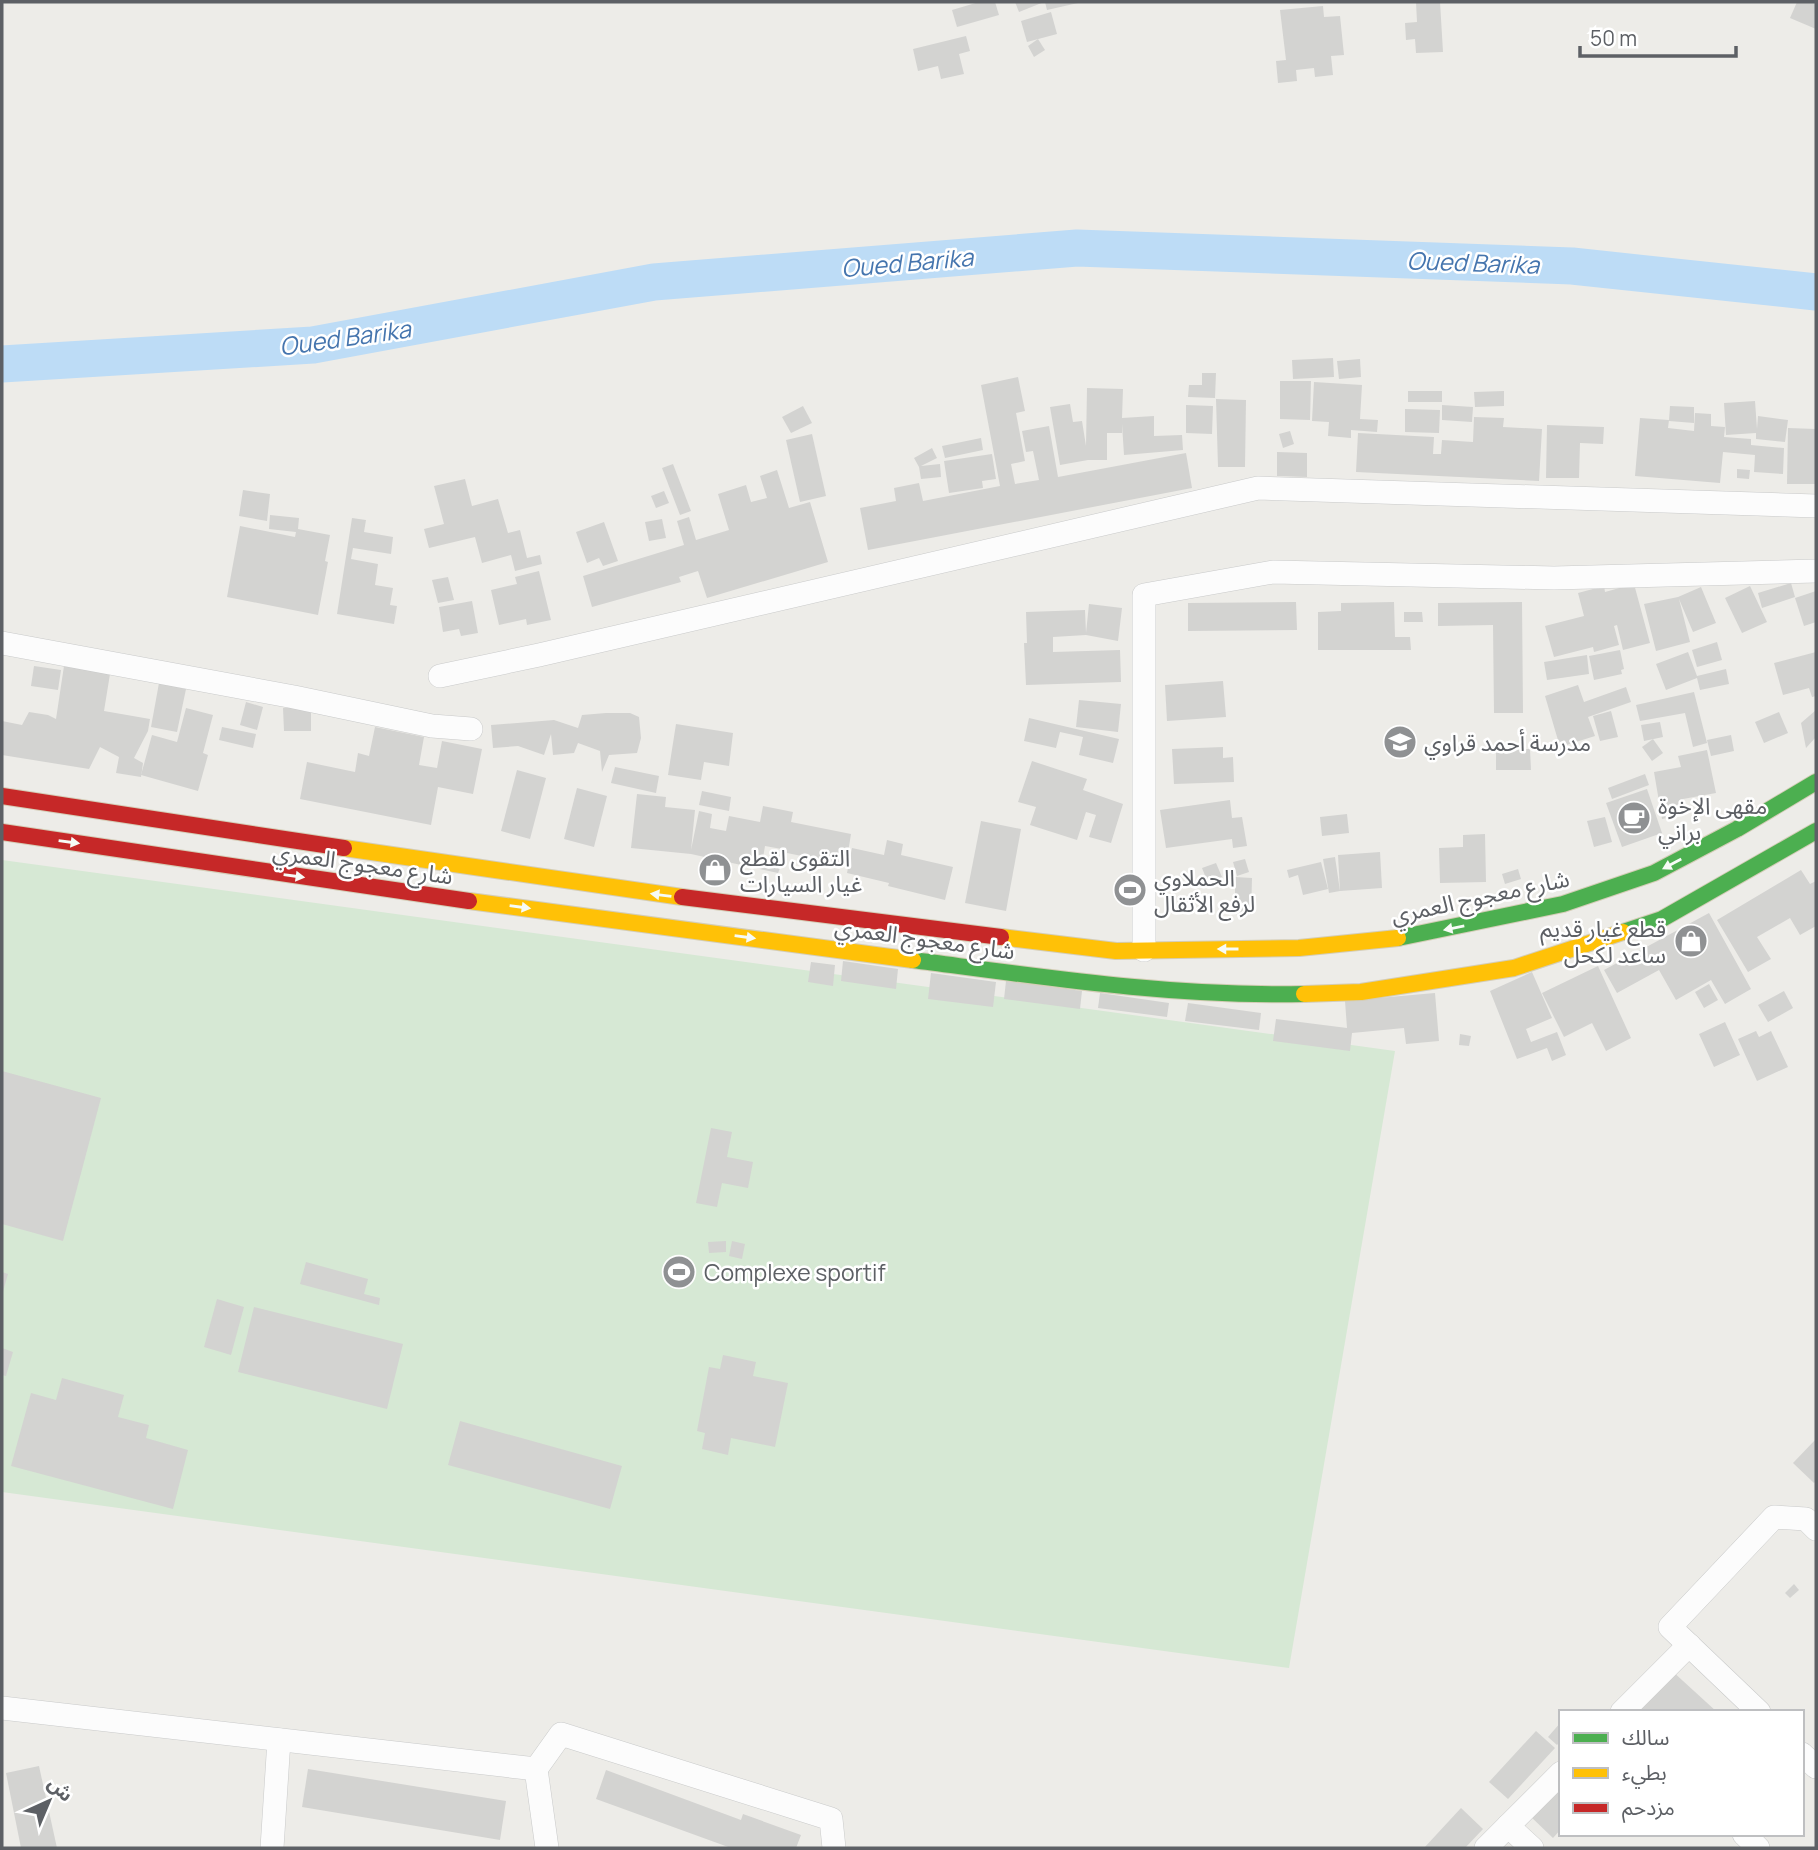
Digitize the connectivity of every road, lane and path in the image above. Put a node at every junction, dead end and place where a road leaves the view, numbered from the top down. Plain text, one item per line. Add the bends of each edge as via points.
1 (1816, 506) edge
2 (1816, 571) edge
3 (2, 643) edge
4 (440, 676) dead end
5 (471, 729) dead end
6 (1816, 782) edge
7 (2, 796) edge
8 (1816, 831) edge
9 (2, 832) edge
10 (1144, 950) junction
11 (1816, 1530) edge
12 (1689, 1644) junction
13 (2, 1708) edge
14 (1624, 1710) edge
15 (1757, 1710) edge
16 (279, 1740) junction
17 (536, 1769) junction
18 (1559, 1775) edge
19 (1508, 1826) junction
20 (272, 1848) edge
21 (547, 1848) edge
22 (834, 1848) edge
23 (1486, 1848) edge
24 (1532, 1848) edge

1 - 4 street via 1258,488
2 - 10 street via 1554,578 1273,572 1144,595
3 - 5 street via 432,726
6 -> 10 main road, شارع معجوج العمري via 1654,873 1563,904 1399,938 1299,948
10 -> 7 main road, شارع معجوج العمري via 1102,949 618,889
9 -> 8 main road, شارع معجوج العمري via 373,888 1111,986 1252,995 1362,992 1514,968 1662,919
11 - 12 street via 1806,1519 1774,1517 1670,1627
12 - 14 street
12 - 15 street
13 - 16 street
16 - 17 street
16 - 20 street
17 - 21 street
17 - 22 street via 561,1734 831,1819
18 - 19 street
19 - 23 street
19 - 24 street

